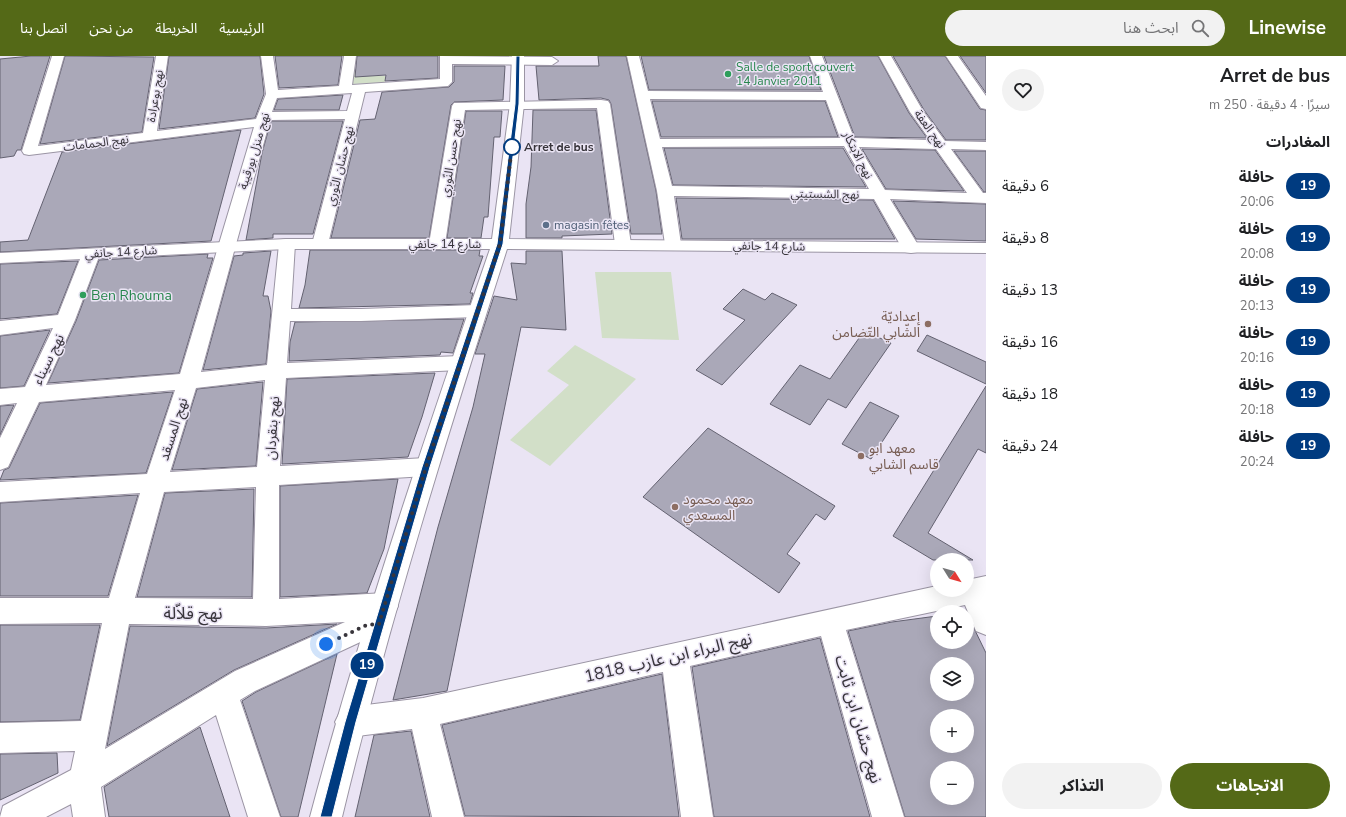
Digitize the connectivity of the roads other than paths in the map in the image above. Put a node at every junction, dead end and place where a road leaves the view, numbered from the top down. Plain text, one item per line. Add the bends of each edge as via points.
1 (58, 56) edge
2 (162, 56) edge
3 (266, 56) edge
4 (350, 56) edge
5 (633, 56) edge
6 (816, 56) edge
7 (885, 56) edge
8 (952, 56) edge
9 (446, 58) edge
10 (518, 59) edge
11 (552, 61) dead end
12 (345, 88) junction
13 (360, 88) junction
14 (272, 94) junction
15 (641, 95) junction
16 (832, 96) junction
17 (517, 104) junction
18 (986, 105) edge
19 (352, 115) junction
20 (264, 119) junction
21 (149, 137) junction
22 (849, 142) junction
23 (653, 143) junction
24 (941, 145) junction
25 (986, 146) edge
26 (665, 191) junction
27 (878, 194) junction
28 (983, 198) edge
29 (287, 244) junction
30 (320, 244) junction
31 (437, 244) junction
32 (500, 244) junction
33 (622, 244) junction
34 (673, 244) junction
35 (227, 246) junction
36 (911, 248) junction
37 (986, 248) edge
38 (91, 254) junction
39 (0, 258) edge
40 (477, 311) junction
41 (283, 315) junction
42 (66, 320) junction
43 (0, 328) edge
44 (460, 363) junction
45 (276, 371) junction
46 (188, 381) junction
47 (30, 395) junction
48 (0, 397) edge
49 (0, 461) edge
50 (426, 467) junction
51 (268, 478) junction
52 (155, 483) junction
53 (0, 492) edge
54 (979, 589) edge
55 (0, 611) edge
56 (118, 612) junction
57 (266, 613) junction
58 (382, 615) junction
59 (830, 621) junction
60 (986, 622) edge
61 (675, 656) junction
62 (224, 694) junction
63 (423, 713) junction
64 (350, 722) junction
65 (92, 736) junction
66 (0, 738) edge
67 (84, 780) junction
68 (14, 817) edge
69 (89, 817) edge
70 (264, 817) edge
71 (326, 817) edge
72 (448, 817) edge
73 (696, 817) edge
74 (888, 817) edge

1 - 21 street, نهج الحمامات via 29,151
2 - 21 street, نهج بوعرادة
3 - 14 street, نهج منزل بورقيبة
4 - 12 street
5 - 15 street
6 - 16 street, نهج الابتكار
7 - 24 street, نهج العفة via 917,112
8 - 18 street
9 - 10 street
9 - 13 street via 445,83
10 - 11 street
10 - 17 street
12 - 13 street
12 - 14 street
13 - 19 street, نهج حسّان النّوري
14 - 20 street, نهج منزل بورقيبة
15 - 16 street
15 - 23 street
16 - 22 street, نهج الابتكار
17 - 31 street, نهج حسن النّوري via 459,106
17 - 32 street
17 - 33 street via 603,104
19 - 20 street, نهج الحمامات
19 - 30 street, نهج حسّان النّوري
20 - 21 street, نهج الحمامات
20 - 35 street, نهج منزل بورقيبة
22 - 23 street
22 - 24 street
22 - 27 street, نهج الابتكار
23 - 26 street
24 - 25 street
24 - 28 street, نهج العفة
26 - 27 street, نهج الشستيتي
26 - 34 street
27 - 28 street, نهج الشستيتي
27 - 36 street, نهج الابتكار
29 - 30 street, شارع 14 جانفي
29 - 35 street, شارع 14 جانفي
29 - 41 street, نهج بنقردان
30 - 31 street, شارع 14 جانفي
31 - 32 street, شارع 14 جانفي
32 - 33 street, شارع 14 جانفي
32 - 40 street
33 - 34 street, شارع 14 جانفي
34 - 36 street, شارع 14 جانفي
35 - 38 street, شارع 14 جانفي
35 - 46 street, نهج المسقد
36 - 37 street, شارع 14 جانفي
38 - 39 street, شارع 14 جانفي
38 - 42 street, نهج سيناء
40 - 41 street
40 - 44 street
41 - 45 street, نهج بنقردان
42 - 43 street
42 - 47 street, نهج سيناء
44 - 45 street
44 - 50 street
45 - 46 street
45 - 51 street, نهج بنقردان
46 - 47 street
46 - 52 street, نهج المسقد
47 - 48 street
47 - 49 street, نهج سيناء
50 - 51 street
50 - 58 street
51 - 52 street
51 - 57 street, نهج بنقردان
52 - 53 street
52 - 56 street, نهج المسقد
54 - 59 street, نهج البراء ابن عازب 1818
54 - 60 street
55 - 56 street, نهج قلاّلة
56 - 57 street, نهج قلاّلة
56 - 65 street, نهج المسقد
57 - 58 street, نهج قلاّلة
58 - 62 street via 367,625 245,681
58 - 64 street
59 - 61 street, نهج البراء ابن عازب 1818
59 - 74 street, نهج حسّان ابن ثابت
61 - 63 street, نهج البراء ابن عازب 1818
61 - 73 street
62 - 67 street
62 - 70 street
63 - 64 street, نهج البراء ابن عازب 1818
63 - 72 street
64 - 71 street
65 - 66 street
65 - 67 street, نهج المسقد
67 - 68 street
67 - 69 street, نهج المسقد

